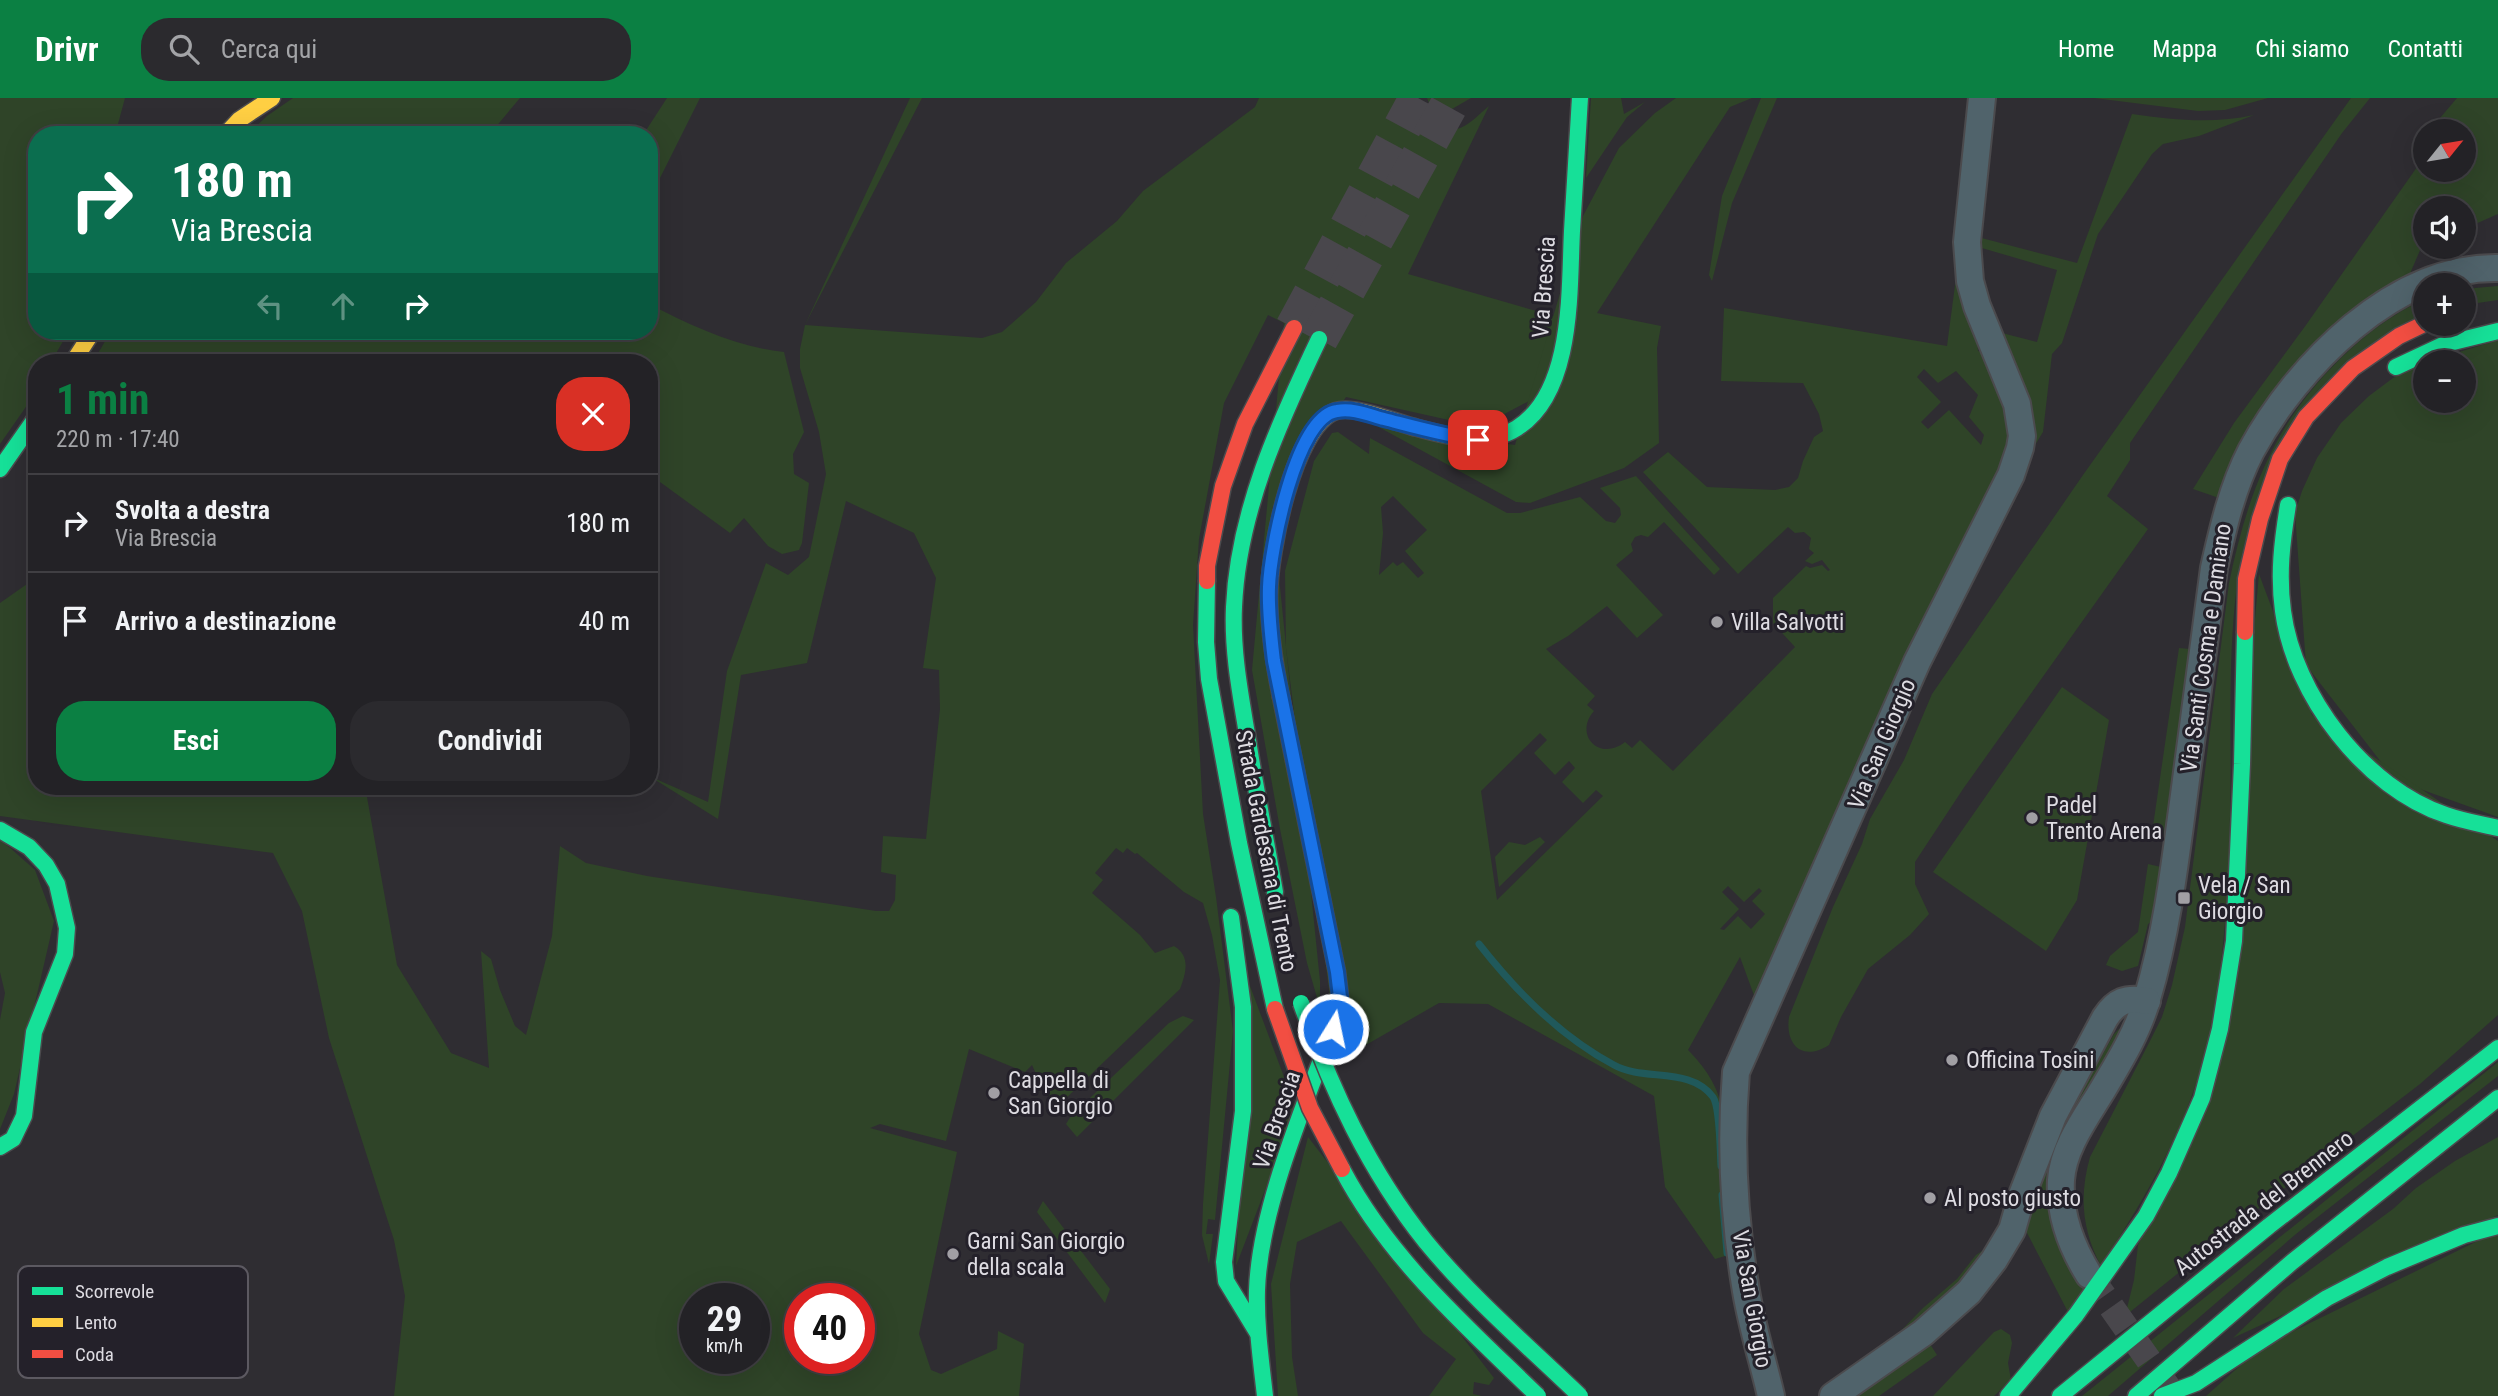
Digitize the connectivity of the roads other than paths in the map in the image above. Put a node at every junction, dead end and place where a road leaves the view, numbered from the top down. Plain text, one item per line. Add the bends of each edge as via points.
1 (272, 98) edge
2 (1580, 98) edge
3 (1982, 98) edge
4 (234, 126) edge
5 (2498, 268) edge
6 (1294, 328) tunnel mouth
7 (2413, 329) edge
8 (2498, 331) edge
9 (1319, 339) tunnel mouth
10 (2381, 377) dead end
11 (28, 429) edge
12 (0, 469) edge
13 (2292, 492) dead end
14 (1209, 679) junction
15 (1208, 766) dead end
16 (2498, 828) edge
17 (0, 830) edge
18 (1228, 897) dead end
19 (1279, 908) dead end
20 (1300, 996) dead end
21 (2147, 1001) junction
22 (2498, 1048) edge
23 (2498, 1098) edge
24 (0, 1147) edge
25 (2498, 1226) edge
26 (2089, 1275) tunnel mouth
27 (1257, 1332) junction
28 (1265, 1396) edge
29 (1538, 1396) edge
30 (1580, 1396) edge
31 (1771, 1396) edge
32 (1833, 1396) edge
33 (2008, 1396) edge
34 (2060, 1396) edge
35 (2136, 1396) edge
36 (2162, 1396) edge

1 - 4 main road
2 - 27 main road, Via Brescia via 1566,334 1554,382 1528,421 1506,435 1478,440 1351,411 1329,413 1305,441 1278,528 1269,584 1274,661 1340,997 1333,1029 1278,1182 1256,1287
3 - 31 street, Via San Giorgio via 1968,264 1977,306 2017,404 2022,436 2011,475 1917,663 1736,1072 1734,1183 1746,1292
5 - 21 street, Via Santi Cosma e Damiano via 2442,275 2420,284 2349,330 2311,365 2274,412 2250,453 2226,512 2214,568 2167,913
6 - 14 main road, Strada Gardesana di Trento via 1245,424 1223,486 1207,566
7 - 33 main road via 2353,368 2306,417 2280,459 2246,579 2234,941 2220,1029 2202,1098 2146,1216 2076,1315
8 - 10 main road via 2437,345
9 - 19 main road, Strada Gardesana di Trento via 1279,422 1251,502 1236,586 1234,645 1244,720
11 - 12 main road
13 - 16 main road via 2278,566 2281,603 2288,641 2321,713 2348,749 2408,799 2475,825
14 - 15 main road
14 - 29 main road, Strada Gardesana di Trento, bridge via 1275,1009 1310,1108 1386,1240 1442,1303
17 - 24 main road via 29,847 46,865 58,884 67,928 65,954 34,1032 24,1116 13,1139
18 - 27 main road via 1243,1007 1244,1061 1243,1111 1224,1262 1226,1281
20 - 30 main road, Strada Gardesana di Trento, bridge via 1348,1121 1407,1218 1460,1280
21 - 26 street, Via Santi Cosma e Damiano via 2064,1160 2061,1181 2066,1226
21 - 32 street via 2120,1001 2105,1018 2053,1116 2012,1230 1969,1292 1923,1333
22 - 34 main road, Autostrada del Brennero
23 - 35 main road via 2292,1262
25 - 36 main road via 2386,1267 2327,1298 2196,1384
27 - 28 main road, Via Brescia

